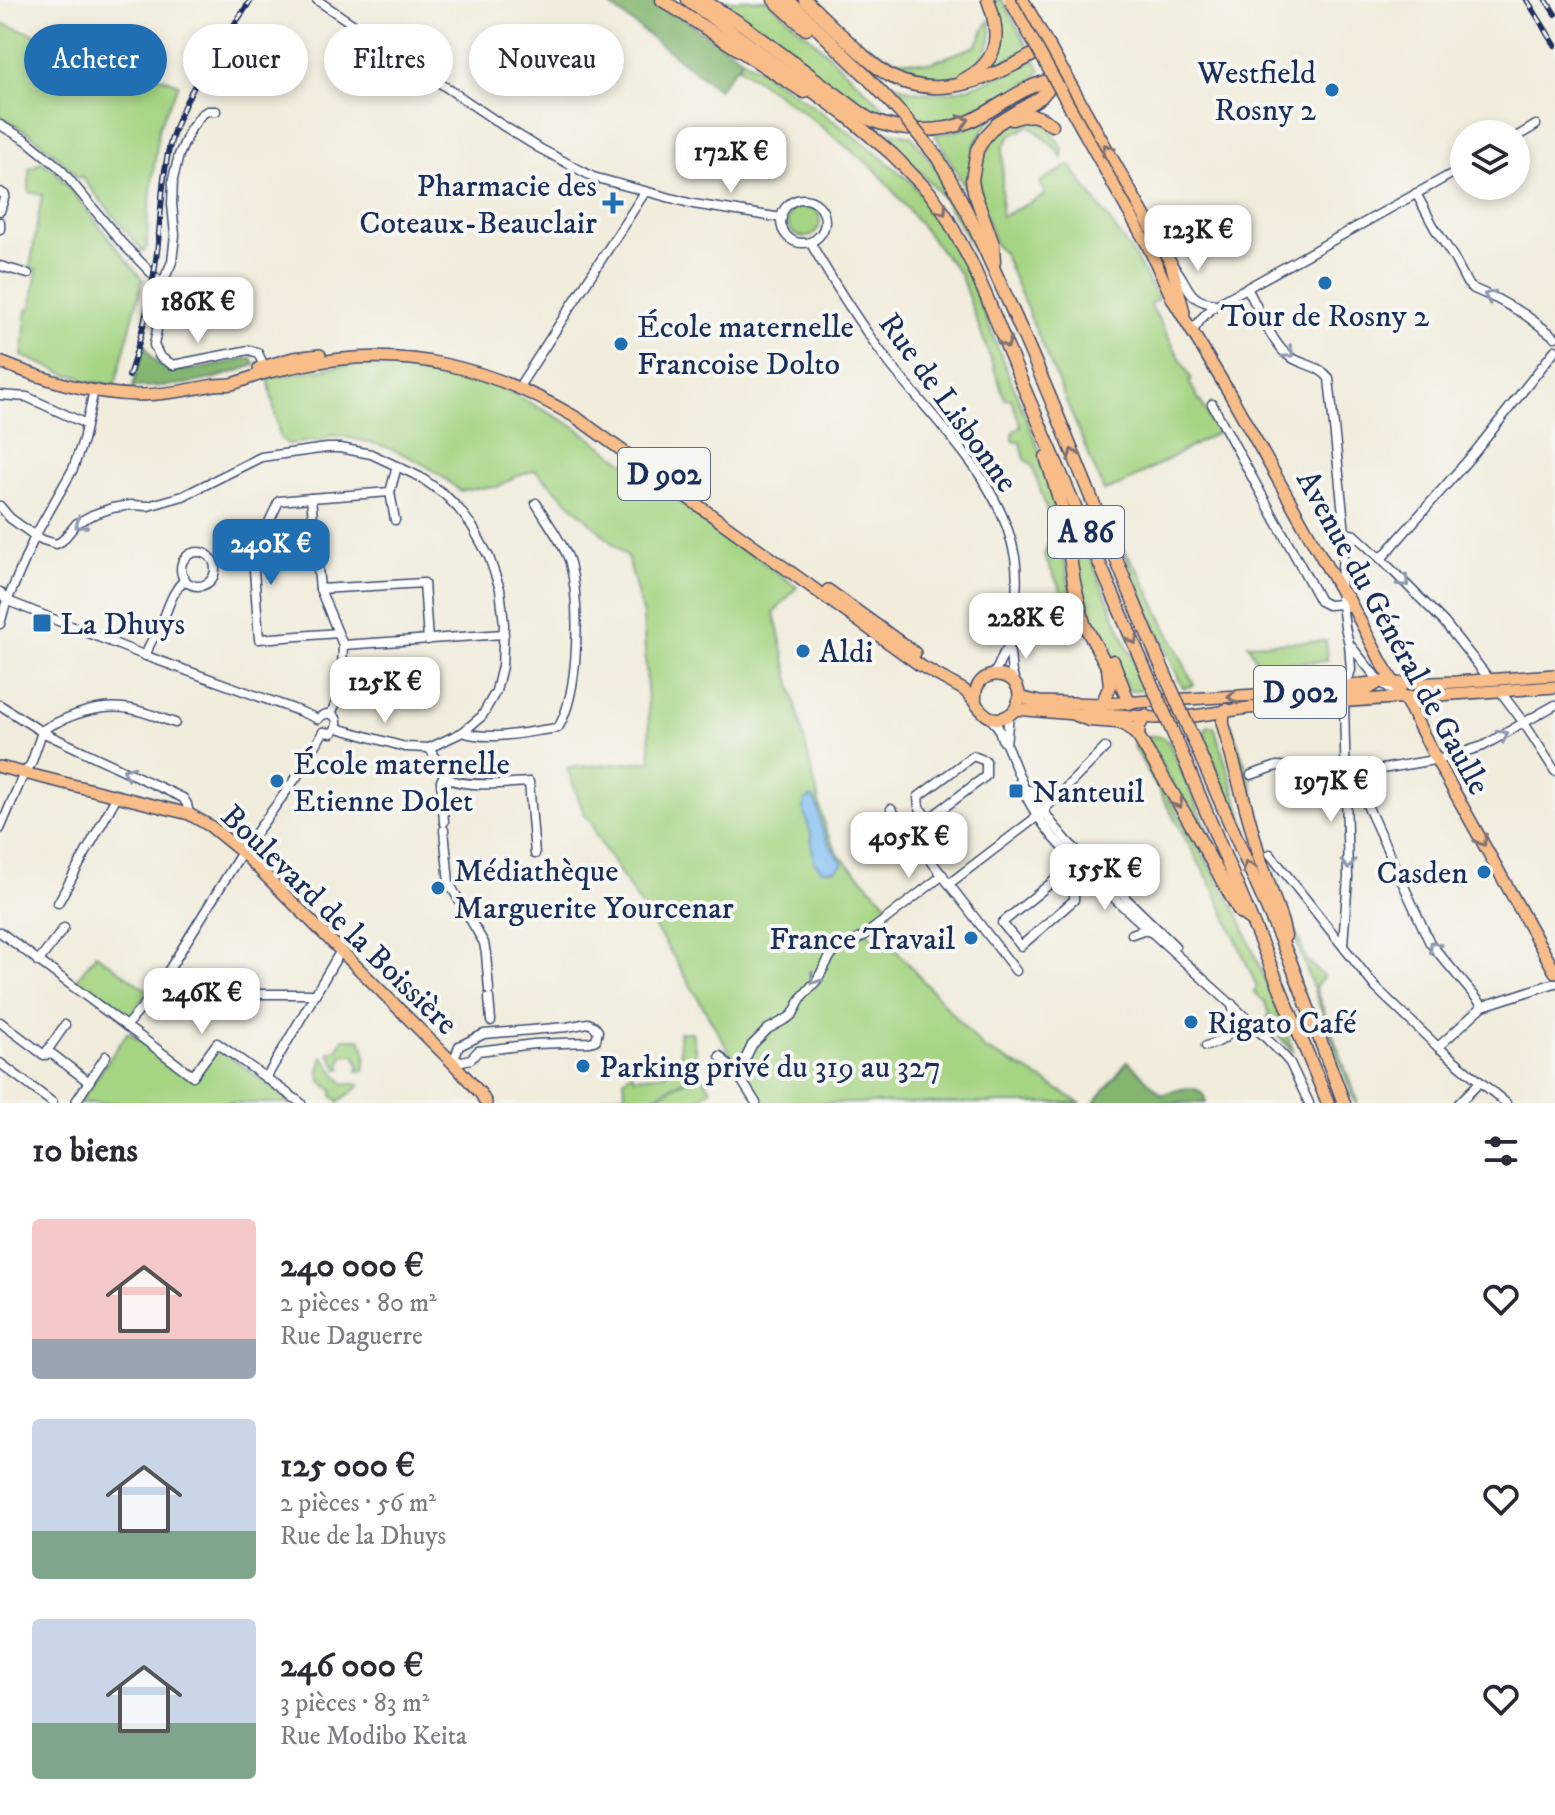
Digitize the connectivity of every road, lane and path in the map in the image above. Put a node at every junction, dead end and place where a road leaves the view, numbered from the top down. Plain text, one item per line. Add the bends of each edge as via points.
1 (317, 0) edge
2 (662, 0) edge
3 (688, 0) edge
4 (703, 0) edge
5 (774, 0) edge
6 (788, 0) edge
7 (805, 0) edge
8 (988, 0) edge
9 (1010, 0) edge
10 (1023, 0) edge
11 (1049, 46) junction
12 (865, 75) junction
13 (1061, 76) junction
14 (949, 86) junction
15 (216, 111) dead end
16 (847, 116) junction
17 (997, 124) junction
18 (0, 125) edge
19 (1052, 125) dead end
20 (1536, 125) dead end
21 (1530, 129) edge
22 (1450, 175) edge
23 (0, 192) edge
24 (645, 192) junction
25 (1416, 193) junction
26 (0, 211) edge
27 (782, 218) junction
28 (0, 222) edge
29 (0, 229) edge
30 (810, 242) junction
31 (1171, 263) junction
32 (0, 266) edge
33 (995, 273) junction
34 (28, 274) dead end
35 (162, 284) junction
36 (1247, 288) junction
37 (1215, 304) junction
38 (1185, 320) junction
39 (1192, 333) junction
40 (1555, 337) edge
41 (1555, 350) edge
42 (0, 362) edge
43 (264, 366) junction
44 (522, 382) junction
45 (218, 384) junction
46 (1024, 388) junction
47 (94, 390) junction
48 (0, 395) edge
49 (1212, 404) dead end
50 (86, 424) junction
51 (397, 466) junction
52 (390, 492) junction
53 (311, 498) junction
54 (536, 503) dead end
55 (0, 506) edge
56 (395, 520) dead end
57 (1345, 533) junction
58 (35, 536) junction
59 (1381, 559) junction
60 (185, 579) junction
61 (320, 589) junction
62 (1340, 590) junction
63 (0, 592) edge
64 (8, 601) junction
65 (1342, 604) junction
66 (1081, 612) junction
67 (0, 624) edge
68 (338, 633) junction
69 (504, 634) junction
70 (428, 640) junction
71 (1349, 644) junction
72 (343, 645) junction
73 (1008, 648) junction
74 (146, 656) junction
75 (1385, 668) junction
76 (1555, 675) edge
77 (987, 678) junction
78 (1490, 680) junction
79 (1380, 682) junction
80 (1456, 682) junction
81 (1394, 683) junction
82 (1345, 686) junction
83 (1555, 687) edge
84 (1500, 691) junction
85 (1018, 692) junction
86 (1404, 698) junction
87 (1202, 699) junction
88 (1163, 702) junction
89 (1344, 702) junction
90 (976, 703) junction
91 (1129, 703) junction
92 (1102, 704) junction
93 (0, 705) edge
94 (1555, 705) edge
95 (1267, 707) junction
96 (1220, 711) junction
97 (1012, 712) junction
98 (331, 714) junction
99 (1074, 714) junction
100 (1145, 716) junction
101 (990, 718) junction
102 (318, 719) junction
103 (175, 723) dead end
104 (1524, 723) junction
105 (337, 728) junction
106 (42, 732) junction
107 (323, 732) junction
108 (463, 732) junction
109 (1138, 736) junction
110 (1006, 744) junction
111 (429, 748) junction
112 (1105, 748) dead end
113 (1436, 759) junction
114 (0, 767) edge
115 (1347, 771) junction
116 (1555, 771) edge
117 (24, 773) junction
118 (444, 775) junction
119 (1251, 775) dead end
120 (117, 796) junction
121 (891, 809) dead end
122 (1040, 813) junction
123 (189, 814) junction
124 (929, 820) junction
125 (0, 829) edge
126 (910, 833) junction
127 (242, 852) junction
128 (535, 854) dead end
129 (1270, 854) dead end
130 (943, 875) junction
131 (950, 883) junction
132 (58, 903) dead end
133 (1136, 919) junction
134 (1253, 921) junction
135 (1002, 923) junction
136 (64, 928) dead end
137 (0, 932) edge
138 (1150, 932) junction
139 (987, 933) junction
140 (1343, 945) junction
141 (340, 952) junction
142 (38, 962) junction
143 (1291, 963) junction
144 (1016, 971) dead end
145 (1555, 972) edge
146 (1555, 983) edge
147 (154, 994) junction
148 (315, 994) junction
149 (1233, 1006) junction
150 (1483, 1006) junction
151 (491, 1021) dead end
152 (0, 1022) edge
153 (65, 1025) dead end
154 (126, 1026) junction
155 (1206, 1046) dead end
156 (1438, 1047) junction
157 (44, 1055) junction
158 (106, 1056) dead end
159 (720, 1056) dead end
160 (0, 1063) edge
161 (453, 1063) junction
162 (737, 1076) junction
163 (266, 1078) junction
164 (89, 1082) junction
165 (1480, 1082) junction
166 (53, 1103) edge
167 (75, 1103) edge
168 (301, 1103) edge
169 (486, 1103) edge
170 (756, 1103) edge
171 (1309, 1103) edge
172 (1328, 1103) edge
173 (1344, 1103) edge
174 (1459, 1103) edge
175 (1506, 1103) edge

1 - 24 street via 539,148 593,177
2 - 16 highway
3 - 16 highway, A 86
4 -> 13 highway via 869,119 904,130 966,122
5 - 12 highway
6 - 12 highway, A 86
7 - 14 highway via 891,77 912,85
8 - 14 highway via 997,31 995,44 981,67
9 - 38 main road, Avenue du Général de Gaulle, bridge
10 - 11 main road, Avenue du Général de Gaulle
11 - 13 main road, Avenue du Général de Gaulle
11 - 14 highway via 996,74
12 - 33 highway, A 86, bridge via 937,157
13 - 17 highway via 1041,97
31 -> 13 main road, Avenue du Général de Gaulle
15 - 35 street via 201,115 179,155 173,179 172,262
16 -> 46 highway, A 86 via 892,154 945,214
17 - 19 highway via 1031,115
17 - 33 highway via 977,150 972,180 993,244
18 - 35 street via 59,167
20 - 21 street
22 - 25 street
23 - 26 street via 5,198
24 - 27 street
24 - 44 street
25 - 36 street
40 -> 25 street via 1467,283
27 - 30 street, Rue de Lisbonne via 783,231 792,240
27 - 30 street via 794,201 819,206 824,230
28 - 29 street
30 - 73 street, Rue de Lisbonne via 880,350 969,460 996,502 1016,565
31 - 37 street via 1190,294
31 - 38 main road, Avenue du Général de Gaulle
32 - 34 street
143 -> 33 highway, A 86, bridge
35 - 43 street via 154,345 160,357 173,365 254,350
36 - 37 street
36 -> 57 street via 1277,344 1329,378
37 - 39 street
38 - 39 main road, Avenue du Général de Gaulle
39 - 62 main road, Avenue du Général de Gaulle
41 - 59 street
42 - 47 main road, D 902
43 - 44 main road, D 902 via 293,358 405,352 452,358
43 - 45 main road, D 902
44 - 77 main road, D 902 via 578,412 946,675 973,683
45 - 47 main road, D 902 via 158,394
45 - 90 main road, D 902 via 369,358 451,365 503,380 577,418
46 - 66 highway via 1062,508
46 -> 134 highway, A 86, bridge
47 - 50 street
48 - 50 street via 27,397
49 - 65 street via 1320,601
50 - 58 street via 73,469
51 - 52 street
51 -> 58 street via 340,448 261,457 183,496 148,506 112,508 81,520 59,543
51 - 69 street via 444,494 472,526 500,589
52 - 53 street
52 - 56 street
53 - 61 street
53 - 68 street via 279,501 253,556 259,639
54 - 108 street via 570,559 578,612 569,707 558,728 489,736
55 - 58 street
57 - 59 street via 1355,535
57 - 62 street
58 - 64 street
59 -> 78 street via 1444,622
60 - 60 street via 197,586 210,582 214,562 203,553 184,559
60 - 74 street via 174,591
61 - 68 street
61 - 70 street via 424,583
62 - 65 street
62 - 75 main road, Avenue du Général de Gaulle
63 - 64 street
64 - 67 street
64 - 74 street
65 - 71 street
66 - 91 highway via 1109,652
66 - 92 highway via 1108,668 1110,686
68 - 72 street
69 - 70 street
69 - 108 street via 496,691 482,716
70 - 72 street
71 - 79 street
71 - 82 street via 1351,670
72 - 98 street via 341,691
73 - 77 street, Rue de Lisbonne
73 - 85 street, Rue de Lisbonne
74 - 102 street
75 - 79 main road
75 - 81 main road, Avenue du Général de Gaulle
76 - 78 main road, D 902
77 - 85 main road via 1004,676
77 - 90 main road via 976,691
78 - 80 main road, D 902
79 - 81 main road, D 902
79 - 82 main road, D 902
79 - 86 street
79 - 95 main road via 1362,693
80 - 81 main road, D 902
80 - 86 main road
81 - 86 main road, Avenue du Général de Gaulle
82 -> 87 main road, D 902
83 - 84 main road, D 902
84 - 86 main road, D 902
84 - 104 street
85 - 92 main road, D 902 via 1040,702
85 - 97 main road
86 - 89 main road, D 902
86 - 113 main road, Avenue du Général de Gaulle
87 - 88 main road, D 902
87 - 96 main road
88 - 91 main road, D 902
88 - 100 main road
89 - 95 main road, D 902
89 - 115 street
90 - 101 main road
91 - 92 main road, D 902
91 - 100 main road
93 - 106 street
94 - 104 street
95 - 96 main road, D 902
96 - 100 main road, D 902
96 - 143 highway via 1218,720
97 - 99 main road, D 902
97 - 101 main road
97 - 110 street
98 - 102 street
98 - 105 street
99 - 100 main road, D 902
99 - 109 highway via 1126,725
100 - 109 highway
101 - 110 street
102 - 107 street
103 - 106 street via 131,709 88,710
113 -> 104 street via 1483,746
104 - 116 street
105 - 107 street
105 - 111 street via 405,747
106 - 117 street
123 -> 106 street via 183,798
107 - 127 street
108 - 111 street
109 -> 134 highway via 1240,912
110 - 122 street via 1024,793
111 - 118 street
112 - 122 street
113 - 115 street
113 -> 145 main road, Avenue du Général de Gaulle
114 - 117 main road, Boulevard de la Boissière
115 - 119 street via 1277,766
115 -> 140 street
150 -> 115 street via 1430,943
117 - 120 main road, Boulevard de la Boissière
117 - 125 street
118 - 128 street via 453,782 483,785 529,782
118 - 151 street via 449,883 484,943
120 - 123 main road, Boulevard de la Boissière
120 - 132 street
121 - 126 street
122 - 131 street
122 - 133 street via 1065,850
122 - 149 street
123 - 127 main road, Boulevard de la Boissière
124 - 124 street via 986,776 986,761 973,756 918,797
124 - 126 street
126 - 130 street
127 - 141 main road, Boulevard de la Boissière
127 - 147 street
129 - 140 street
130 - 131 street
130 -> 162 street via 831,955 793,1014 752,1045
131 - 139 street
133 - 138 street
133 - 138 street via 1132,934
134 - 172 highway, A 86
135 - 135 street via 1021,946 1074,900 1075,892 1056,879
135 - 139 street
136 - 142 street
137 - 142 street
138 - 149 street
139 - 144 street
140 - 156 street via 1376,988
141 - 148 street
141 - 161 main road, Boulevard de la Boissière
142 - 154 street
143 - 173 highway, A 86
146 - 150 street
147 - 148 street
147 - 154 street
148 - 163 street
149 - 155 street via 1228,1036
149 - 171 street via 1290,1063
150 - 156 street
152 - 157 street
153 - 157 street
154 - 163 street via 193,1076 217,1043
156 - 165 street
157 - 164 street via 52,1054
158 - 164 street
159 - 162 street
160 - 166 street
161 - 161 street via 471,1059 478,1051 590,1042 598,1031 588,1023 484,1034 459,1046
161 - 169 main road, Boulevard de la Boissière
162 - 170 street
163 - 168 street
164 - 167 street
165 - 174 street
165 - 175 street

